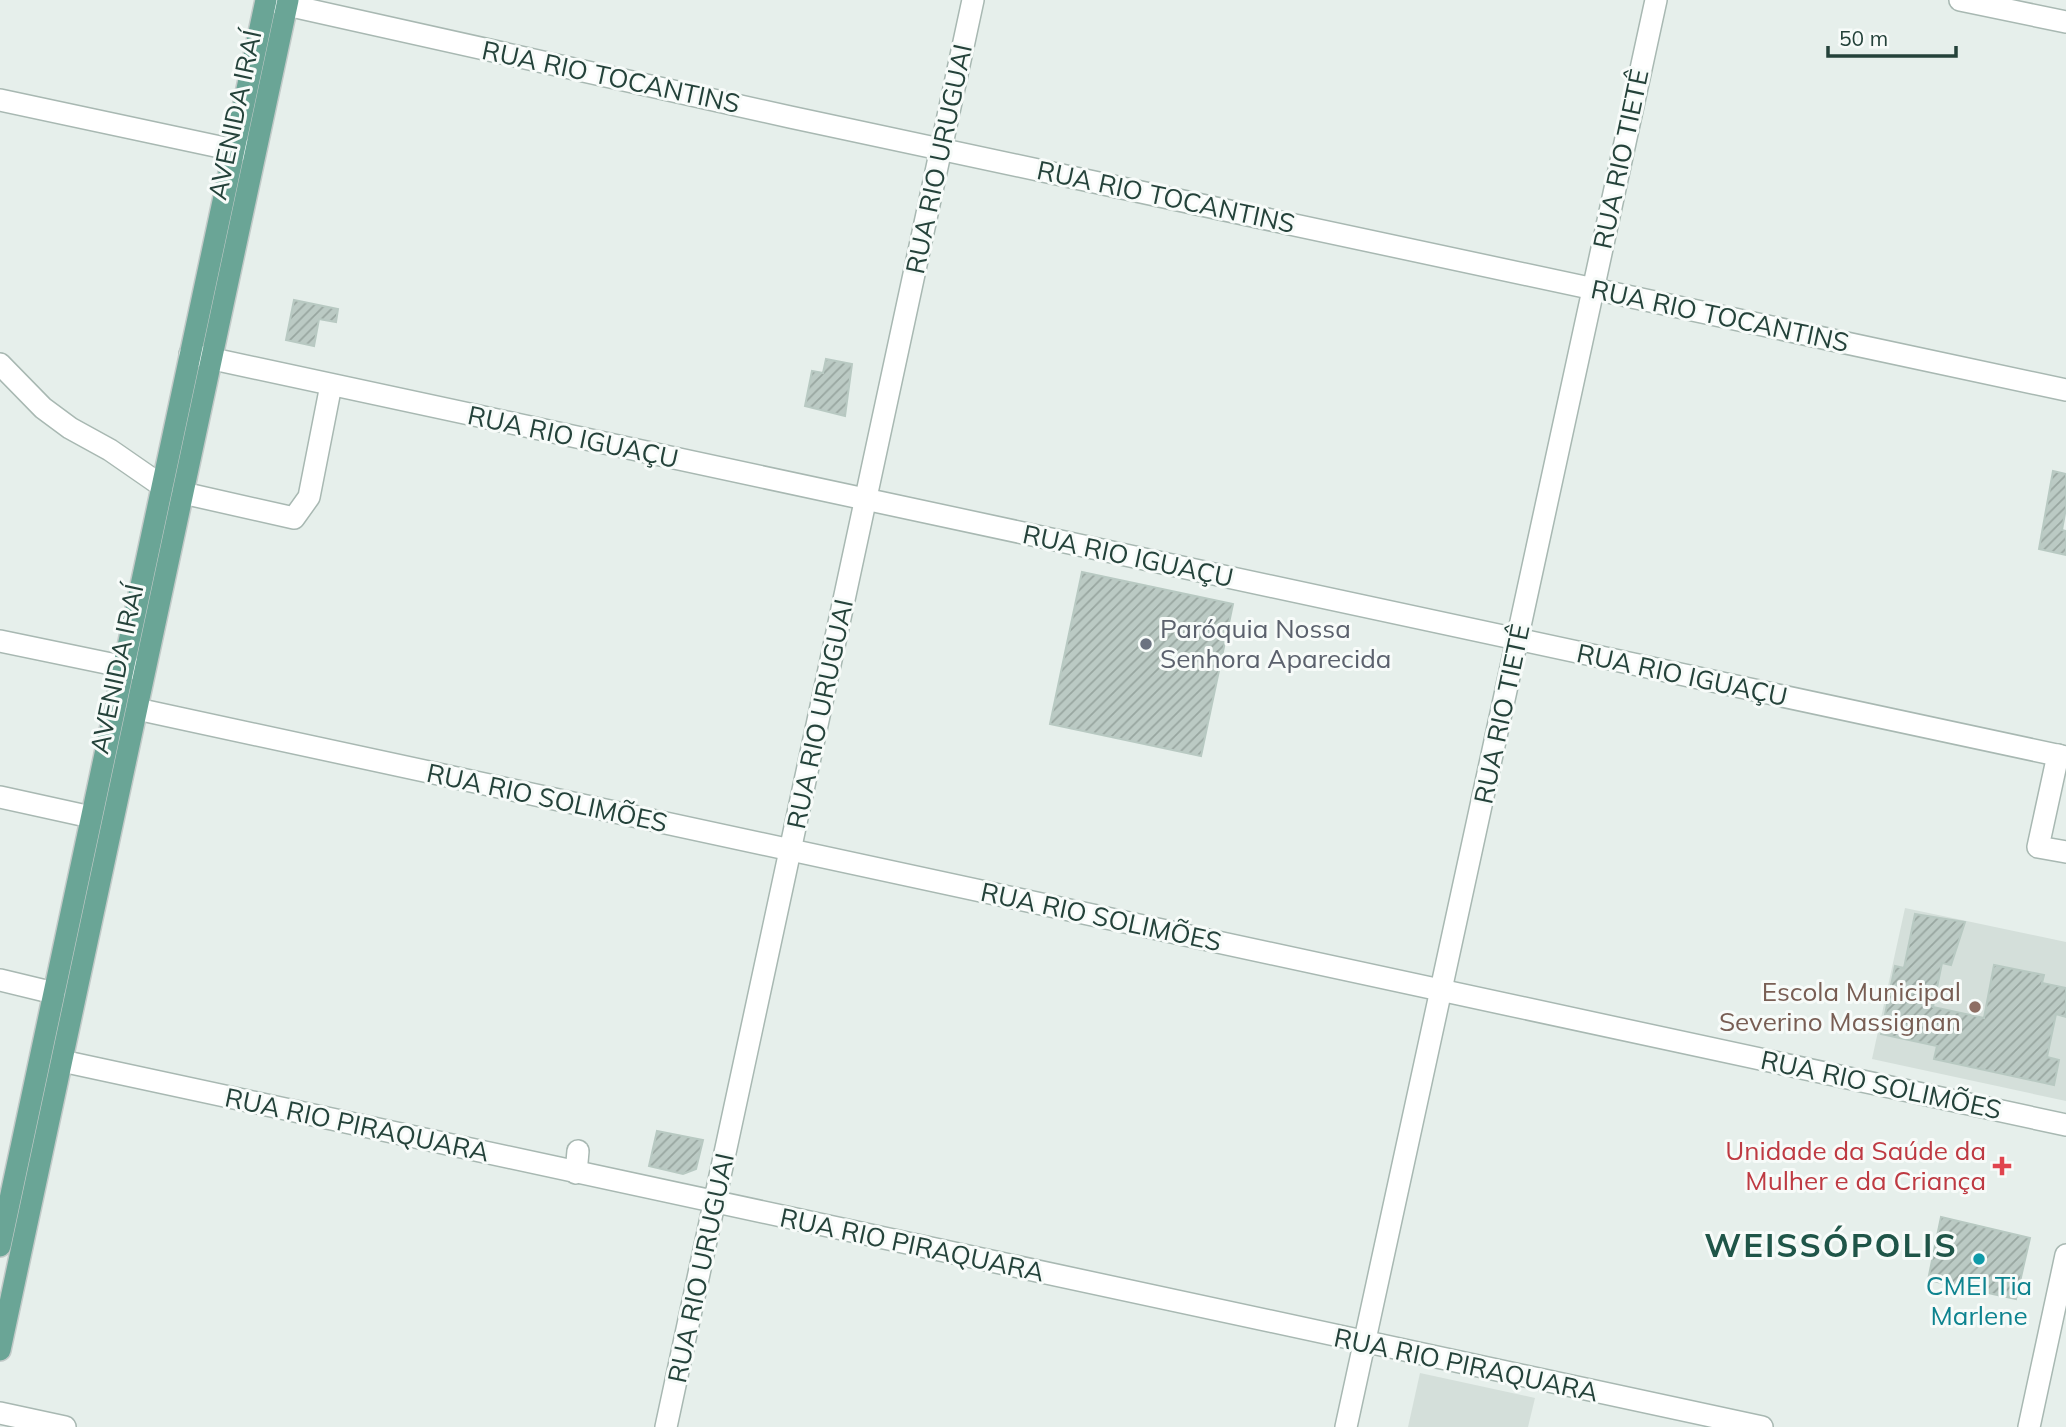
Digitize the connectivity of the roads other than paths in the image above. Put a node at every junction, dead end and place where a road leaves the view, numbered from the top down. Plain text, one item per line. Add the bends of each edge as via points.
1 (266, 0) edge
2 (973, 0) edge
3 (1656, 0) edge
4 (1960, 0) edge
5 (287, 3) edge
6 (2066, 22) edge
7 (1, 104) edge
8 (942, 149) junction
9 (234, 150) junction
10 (256, 151) junction
11 (1592, 288) junction
12 (190, 354) junction
13 (212, 358) junction
14 (0, 364) edge
15 (331, 385) junction
16 (2066, 390) edge
17 (179, 405) junction
18 (200, 414) junction
19 (162, 486) junction
20 (183, 493) junction
21 (865, 500) junction
22 (1518, 639) junction
23 (0, 641) edge
24 (123, 667) junction
25 (145, 671) junction
26 (137, 709) junction
27 (2062, 756) edge
28 (0, 797) edge
29 (91, 817) junction
30 (791, 851) junction
31 (2066, 852) edge
32 (0, 980) edge
33 (1441, 990) junction
34 (54, 993) junction
35 (62, 1061) junction
36 (2066, 1125) edge
37 (22, 1143) junction
38 (43, 1149) junction
39 (578, 1151) dead end
40 (576, 1173) junction
41 (5, 1197) edge
42 (716, 1203) junction
43 (31, 1205) junction
44 (0, 1246) edge
45 (2066, 1255) edge
46 (1364, 1343) junction
47 (0, 1350) edge
48 (0, 1413) edge
49 (65, 1427) edge
50 (666, 1427) edge
51 (1346, 1427) edge
52 (1762, 1427) edge
53 (2029, 1427) edge

1 - 5 street, RUA RIO TOCANTINS
1 - 9 main road, AVENIDA IRAÍ
2 - 8 street, RUA RIO URUGUAI
3 - 11 street, RUA RIO TIETÊ
4 - 6 street
5 - 8 street, RUA RIO TOCANTINS
5 - 10 main road, AVENIDA IRAÍ
7 - 9 street
8 - 11 street, RUA RIO TOCANTINS
8 - 21 street, RUA RIO URUGUAI
9 - 10 street
9 - 12 main road, AVENIDA IRAÍ
10 - 13 main road, AVENIDA IRAÍ
11 - 16 street, RUA RIO TOCANTINS
11 - 22 street, RUA RIO TIETÊ
12 - 13 street, RUA RIO IGUAÇU
12 - 17 main road, AVENIDA IRAÍ
13 - 15 street, RUA RIO IGUAÇU
13 - 18 main road, AVENIDA IRAÍ
14 - 19 street via 61,422
15 - 20 street via 309,497 294,518
15 - 21 street, RUA RIO IGUAÇU
17 - 18 main road
17 - 19 main road, AVENIDA IRAÍ
18 - 20 main road, AVENIDA IRAÍ
19 - 24 main road, AVENIDA IRAÍ
20 - 25 main road, AVENIDA IRAÍ
21 - 22 street, RUA RIO IGUAÇU
21 - 30 street, RUA RIO URUGUAI
22 - 27 street, RUA RIO IGUAÇU
22 - 33 street, RUA RIO TIETÊ
23 - 24 street
24 - 25 street
24 - 29 main road, AVENIDA IRAÍ
25 - 26 main road, AVENIDA IRAÍ
26 - 30 street, RUA RIO SOLIMÕES
26 - 35 main road, AVENIDA IRAÍ
27 - 31 street via 2038,847
28 - 29 street
29 - 34 main road, AVENIDA IRAÍ
30 - 33 street, RUA RIO SOLIMÕES
30 - 42 street, RUA RIO URUGUAI
32 - 34 street
33 - 36 street, RUA RIO SOLIMÕES
33 - 46 street, RUA RIO TIETÊ
34 - 37 main road, AVENIDA IRAÍ
35 - 38 main road, AVENIDA IRAÍ
35 - 40 street, RUA RIO PIRAQUARA
37 - 38 main road via 26,1150
37 - 41 main road, AVENIDA IRAÍ
38 - 43 main road, AVENIDA IRAÍ
39 - 40 street
40 - 42 street, RUA RIO PIRAQUARA
41 - 43 street
41 - 44 main road, AVENIDA IRAÍ
42 - 46 street, RUA RIO PIRAQUARA
42 - 50 street, RUA RIO URUGUAI
43 - 47 main road, AVENIDA IRAÍ
45 - 53 street
46 - 51 street, RUA RIO TIETÊ
46 - 52 street, RUA RIO PIRAQUARA
48 - 49 street

